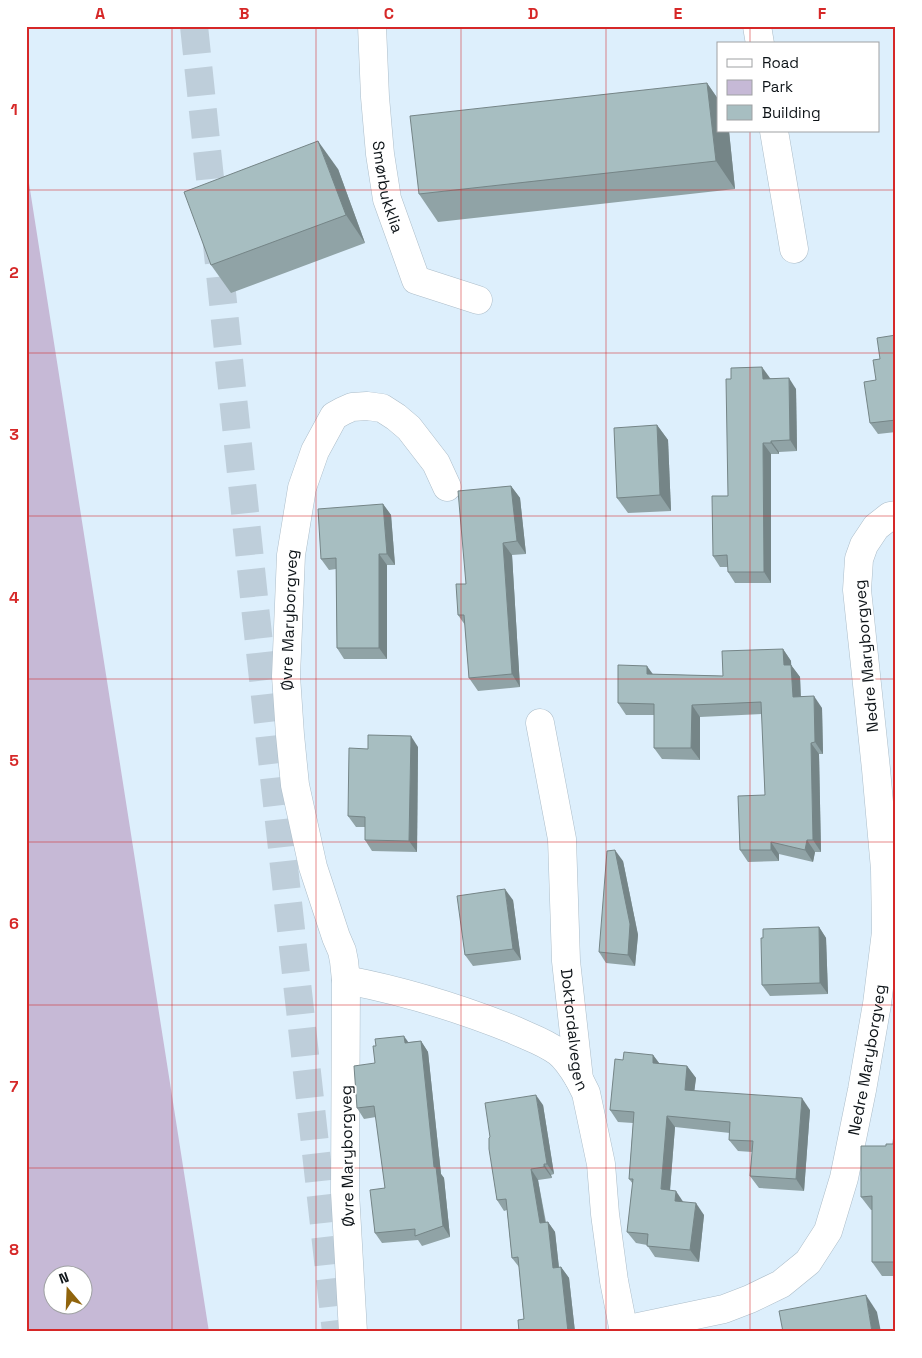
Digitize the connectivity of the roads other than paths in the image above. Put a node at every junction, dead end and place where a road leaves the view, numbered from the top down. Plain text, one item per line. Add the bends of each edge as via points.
1 (372, 26) edge
2 (757, 26) edge
3 (760, 42) edge
4 (774, 132) edge
5 (794, 249) dead end
6 (478, 300) dead end
7 (447, 487) dead end
8 (896, 515) edge
9 (540, 724) dead end
10 (346, 980) junction
11 (579, 1079) junction
12 (624, 1331) edge
13 (353, 1332) edge

1 - 6 street, Smørbukklia via 375,97 387,199 416,280
2 - 3 street
4 - 5 street
7 - 10 street, Øvre Maryborgveg via 436,463 410,428 382,408 367,406 352,407 334,416 315,451 302,488 291,565 286,676 290,735 295,785 313,866 342,951
8 - 12 street, Nedre Maryborgveg via 876,528 864,545 859,560 857,590 885,869 886,932 862,1090 844,1178 828,1231 808,1262 781,1284 724,1308
9 - 11 street, Doktordalvegen via 562,840 566,961
10 - 11 street via 382,986 429,1000 547,1044 559,1052
10 - 13 street, Øvre Maryborgveg via 345,1192
11 - 12 street, Doktordalvegen via 586,1093 601,1164 612,1271

